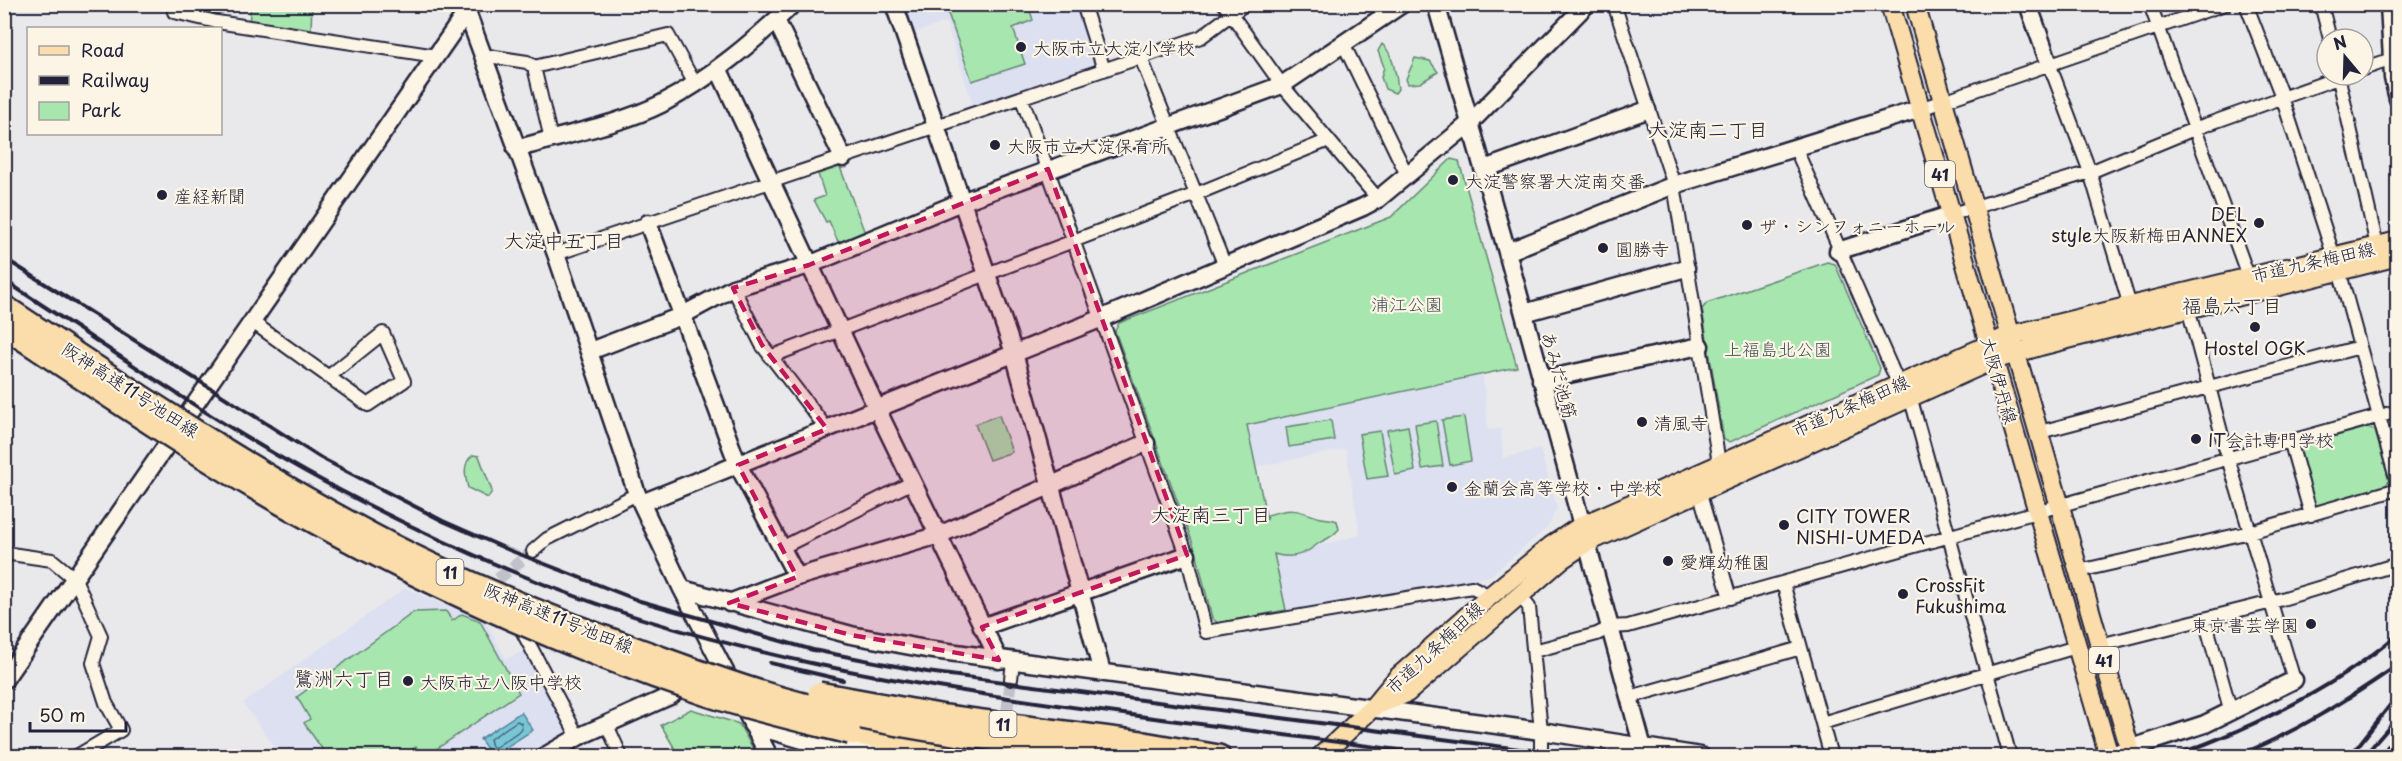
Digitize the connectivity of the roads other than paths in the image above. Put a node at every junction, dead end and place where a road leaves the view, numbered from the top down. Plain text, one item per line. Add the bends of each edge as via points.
1 (793, 4) edge
2 (894, 4) edge
3 (1083, 4) edge
4 (1224, 4) edge
5 (1245, 4) edge
6 (1402, 4) edge
7 (1436, 4) edge
8 (1587, 4) edge
9 (1614, 4) edge
10 (1890, 4) edge
11 (1915, 4) edge
12 (2028, 4) edge
13 (2150, 4) edge
14 (2225, 4) edge
15 (2246, 4) edge
16 (2321, 4) edge
17 (2389, 4) edge
18 (177, 8) edge
19 (469, 8) edge
20 (1232, 16) junction
21 (776, 20) junction
22 (2327, 27) edge
23 (2159, 28) junction
24 (1343, 44) junction
25 (436, 56) junction
26 (483, 56) junction
27 (1141, 58) junction
28 (2392, 59) junction
29 (2375, 65) edge
30 (534, 66) junction
31 (2050, 66) junction
32 (719, 70) junction
33 (1104, 70) junction
34 (695, 84) junction
35 (1282, 85) junction
36 (2315, 85) edge
37 (2343, 87) edge
38 (2282, 97) junction
39 (1022, 99) junction
40 (2397, 99) edge
41 (1942, 101) junction
42 (1920, 109) junction
43 (1647, 110) junction
44 (1470, 122) junction
45 (934, 126) junction
46 (1168, 126) junction
47 (2194, 129) junction
48 (551, 139) junction
49 (1329, 140) junction
50 (1795, 147) junction
51 (516, 149) junction
52 (843, 158) junction
53 (1484, 169) junction
54 (1048, 170) junction
55 (2090, 172) junction
56 (1407, 175) junction
57 (770, 183) junction
58 (1674, 185) junction
59 (1196, 194) junction
60 (1378, 199) junction
61 (962, 202) junction
62 (1973, 208) junction
63 (1952, 214) junction
64 (648, 223) junction
65 (2397, 241) edge
66 (1073, 242) junction
67 (2377, 246) junction
68 (1838, 251) junction
69 (1507, 252) junction
70 (556, 254) junction
71 (2397, 256) edge
72 (2337, 263) junction
73 (809, 264) junction
74 (1226, 266) junction
75 (1686, 268) junction
76 (987, 274) junction
77 (2248, 276) junction
78 (733, 288) junction
79 (4, 306) edge
80 (2130, 306) junction
81 (2188, 308) junction
82 (1524, 314) junction
83 (681, 316) junction
84 (1100, 319) junction
85 (251, 321) junction
86 (4, 327) edge
87 (839, 328) junction
88 (2013, 344) junction
89 (1701, 346) junction
90 (2360, 347) junction
91 (590, 351) junction
92 (1991, 351) junction
93 (1014, 353) junction
94 (771, 357) junction
95 (328, 377) junction
96 (1541, 380) junction
97 (2209, 386) junction
98 (1904, 390) junction
99 (877, 409) junction
100 (2397, 411) edge
101 (2379, 416) junction
102 (827, 429) junction
103 (2040, 432) junction
104 (2290, 440) junction
105 (1146, 443) junction
106 (2228, 458) junction
107 (1719, 463) junction
108 (738, 465) junction
109 (913, 482) junction
110 (1051, 485) junction
111 (2397, 488) edge
112 (1699, 490) junction
113 (640, 499) junction
114 (2060, 505) junction
115 (2039, 510) junction
116 (2311, 515) junction
117 (2250, 532) junction
118 (939, 535) junction
119 (1583, 535) junction
120 (1949, 537) junction
121 (781, 548) junction
122 (533, 551) tunnel mouth
123 (4, 553) edge
124 (1187, 555) junction
125 (2397, 564) edge
126 (2079, 571) junction
127 (796, 577) junction
128 (75, 579) junction
129 (498, 579) dead end
130 (1783, 583) junction
131 (682, 589) junction
132 (1080, 592) junction
133 (1490, 596) junction
134 (1520, 596) junction
135 (1730, 598) junction
136 (729, 603) junction
137 (2272, 603) junction
138 (2205, 620) junction
139 (982, 627) junction
140 (1611, 627) junction
141 (2100, 645) junction
142 (2076, 647) junction
143 (1801, 648) junction
144 (1534, 651) junction
145 (1006, 661) junction
146 (723, 669) junction
147 (1102, 672) junction
148 (1988, 674) junction
149 (1011, 679) tunnel mouth
150 (4, 680) edge
151 (2294, 680) joint
152 (672, 695) joint
153 (1630, 697) junction
154 (1371, 708) junction
155 (1007, 712) tunnel mouth
156 (2231, 712) junction
157 (606, 723) junction
158 (1822, 723) junction
159 (752, 725) junction
160 (1541, 731) junction
161 (578, 736) junction
162 (1143, 750) edge
163 (1644, 751) edge
164 (2131, 753) edge
165 (77, 756) edge
166 (545, 756) edge
167 (621, 756) edge
168 (769, 756) edge
169 (885, 756) edge
170 (994, 756) edge
171 (1002, 756) edge
172 (1172, 756) edge
173 (1219, 756) edge
174 (1321, 756) edge
175 (1541, 756) edge
176 (1701, 756) edge
177 (1831, 756) edge
178 (2010, 756) edge
179 (2108, 756) edge

1 - 21 street
2 - 45 street
3 - 33 street
4 - 20 street
5 - 20 street
6 - 24 street
7 - 44 street, あみだ池筋
8 - 44 street
9 - 43 street
10 - 42 main road, 大阪伊丹線 / 41
11 - 41 main road, 大阪伊丹線 / 41
12 - 31 street
13 - 23 street
14 - 23 street
15 - 38 street
16 - 22 street
17 - 28 street
18 - 25 street via 217,22
19 - 25 street
19 - 26 street
20 - 27 street via 1201,37
20 - 35 street
21 - 32 street
21 - 52 street
23 - 31 street
23 - 47 street
24 - 35 street
24 - 56 street
25 - 85 street
26 - 30 street
26 - 51 street
27 - 33 street
27 - 46 street
28 - 29 street
28 - 40 street
30 - 34 street via 668,35
30 - 48 street
31 - 41 street
31 - 55 street
32 - 34 street
32 - 57 street
33 - 39 street
34 - 48 street via 637,114
35 - 46 street
35 - 49 street
36 - 38 street
37 - 67 street
38 - 47 street
38 - 72 street
39 - 45 street
39 - 54 street
41 - 42 street
41 - 62 main road, 大阪伊丹線 / 41
42 - 50 street
42 - 63 main road, 大阪伊丹線 / 41
43 - 53 street
43 - 58 street
44 - 53 street, あみだ池筋
44 - 56 street
45 - 52 street
45 - 61 street
46 - 54 street
46 - 59 street
47 - 55 street
47 - 77 street
48 - 51 street
49 - 59 street
49 - 60 street
50 - 58 street
50 - 68 street
51 - 70 street
52 - 57 street
53 - 69 street, あみだ池筋
54 - 61 street
54 - 66 street
55 - 62 street
55 - 80 street
56 - 60 street
57 - 64 street
57 - 73 street
58 - 69 street
58 - 75 street
59 - 66 street
59 - 74 street
60 - 74 street
61 - 73 street
61 - 76 street
62 - 63 street
62 - 88 main road, 大阪伊丹線 / 41
63 - 68 street
63 - 92 main road, 大阪伊丹線 / 41
64 - 70 street
64 - 83 street
65 - 67 main road, 市道九条梅田線
66 - 76 street
66 - 84 street
67 - 72 main road, 市道九条梅田線
68 - 98 street
69 - 82 street, あみだ池筋
70 - 91 street
71 - 72 main road, 市道九条梅田線
72 - 77 main road, 市道九条梅田線
72 - 81 main road, 市道九条梅田線
72 - 90 street
73 - 78 street
73 - 87 street
74 - 84 street
75 - 82 street
75 - 89 street
76 - 87 street
76 - 93 street
77 - 80 main road, 市道九条梅田線
78 - 83 street
78 - 94 street
79 - 162 highway, 阪神高速11号池田線 / 11, bridge via 213,442 361,529 581,629 787,700 857,716 1017,742
80 - 88 main road, 市道九条梅田線
81 - 88 main road, 市道九条梅田線
81 - 97 street
82 - 96 street, あみだ池筋
83 - 91 street
83 - 108 street
84 - 93 street
84 - 105 street
85 - 95 street
85 - 128 street
86 - 170 highway, 阪神高速11号池田線 / 11, bridge via 279,502 428,581 493,610 654,676 758,710 850,733
87 - 94 street
87 - 99 street
88 - 92 main road, 市道九条梅田線
88 - 103 main road, 大阪伊丹線 / 41
89 - 96 street
89 - 107 street
90 - 97 street
90 - 101 street
91 - 113 street
92 - 98 main road, 市道九条梅田線
92 - 115 main road, 大阪伊丹線 / 41
93 - 99 street
93 - 110 street
94 - 102 street
95 - 95 street via 368,405 404,381 383,333
96 - 119 street, あみだ池筋
97 - 103 street
97 - 106 street
98 - 107 main road, 市道九条梅田線
98 - 112 main road, 市道九条梅田線
98 - 120 street
99 - 102 street
99 - 109 street
100 - 101 street
101 - 104 street
101 - 111 street
102 - 108 street
103 - 114 main road, 大阪伊丹線 / 41
104 - 106 street
104 - 116 street
105 - 110 street
105 - 124 street
106 - 114 street
106 - 117 street
107 - 119 main road, 市道九条梅田線
108 - 113 street
108 - 121 street
109 - 118 street
109 - 121 street
110 - 118 street
110 - 132 street
111 - 116 street
112 - 119 main road, 市道九条梅田線
112 - 135 street
113 - 122 street via 547,539
113 - 131 street
114 - 115 street
114 - 126 main road, 大阪伊丹線 / 41
115 - 120 street
115 - 142 main road, 大阪伊丹線 / 41
116 - 117 street
117 - 126 street
117 - 137 street
118 - 127 street
118 - 139 street
119 - 133 main road, 市道九条梅田線 via 1551,546
119 - 134 main road, 市道九条梅田線
119 - 140 street, あみだ池筋
120 - 130 street
120 - 148 street
121 - 127 street
123 - 128 street via 52,560
124 - 132 street
124 - 133 street via 1206,632 1472,587
125 - 137 street
126 - 141 main road, 大阪伊丹線 / 41
127 - 136 street
128 - 150 street
128 - 165 street via 101,636 93,663 106,703 121,730
129 - 161 street
130 - 135 street
130 - 143 street
131 - 136 street
131 - 146 street
132 - 139 street
132 - 147 street
133 - 154 main road, 市道九条梅田線 via 1398,677
134 - 144 street via 1529,607
134 - 154 main road, 市道九条梅田線 via 1407,693
135 - 140 street via 1628,626
136 - 145 street via 851,635
137 - 138 street
137 - 151 street
138 - 141 street
138 - 156 street
139 - 145 street
140 - 144 street
140 - 153 street, あみだ池筋
141 - 164 main road, 大阪伊丹線 / 41
142 - 148 street
142 - 179 main road, 大阪伊丹線 / 41
143 - 153 street
143 - 158 street
144 - 160 street
145 - 147 street
145 - 149 street
146 - 152 street
146 - 159 street
147 - 154 street
148 - 158 street
148 - 178 street
151 - 156 street
152 - 157 street
153 - 163 street, あみだ池筋
154 - 160 street
154 - 174 main road, 市道九条梅田線
155 - 171 street
156 - 164 street
157 - 161 street
157 - 167 street
158 - 177 street
159 - 168 street
159 - 169 street
160 - 163 street
160 - 175 street
161 - 166 street
162 - 172 highway
162 - 173 highway, 11
163 - 176 street
164 - 179 street

